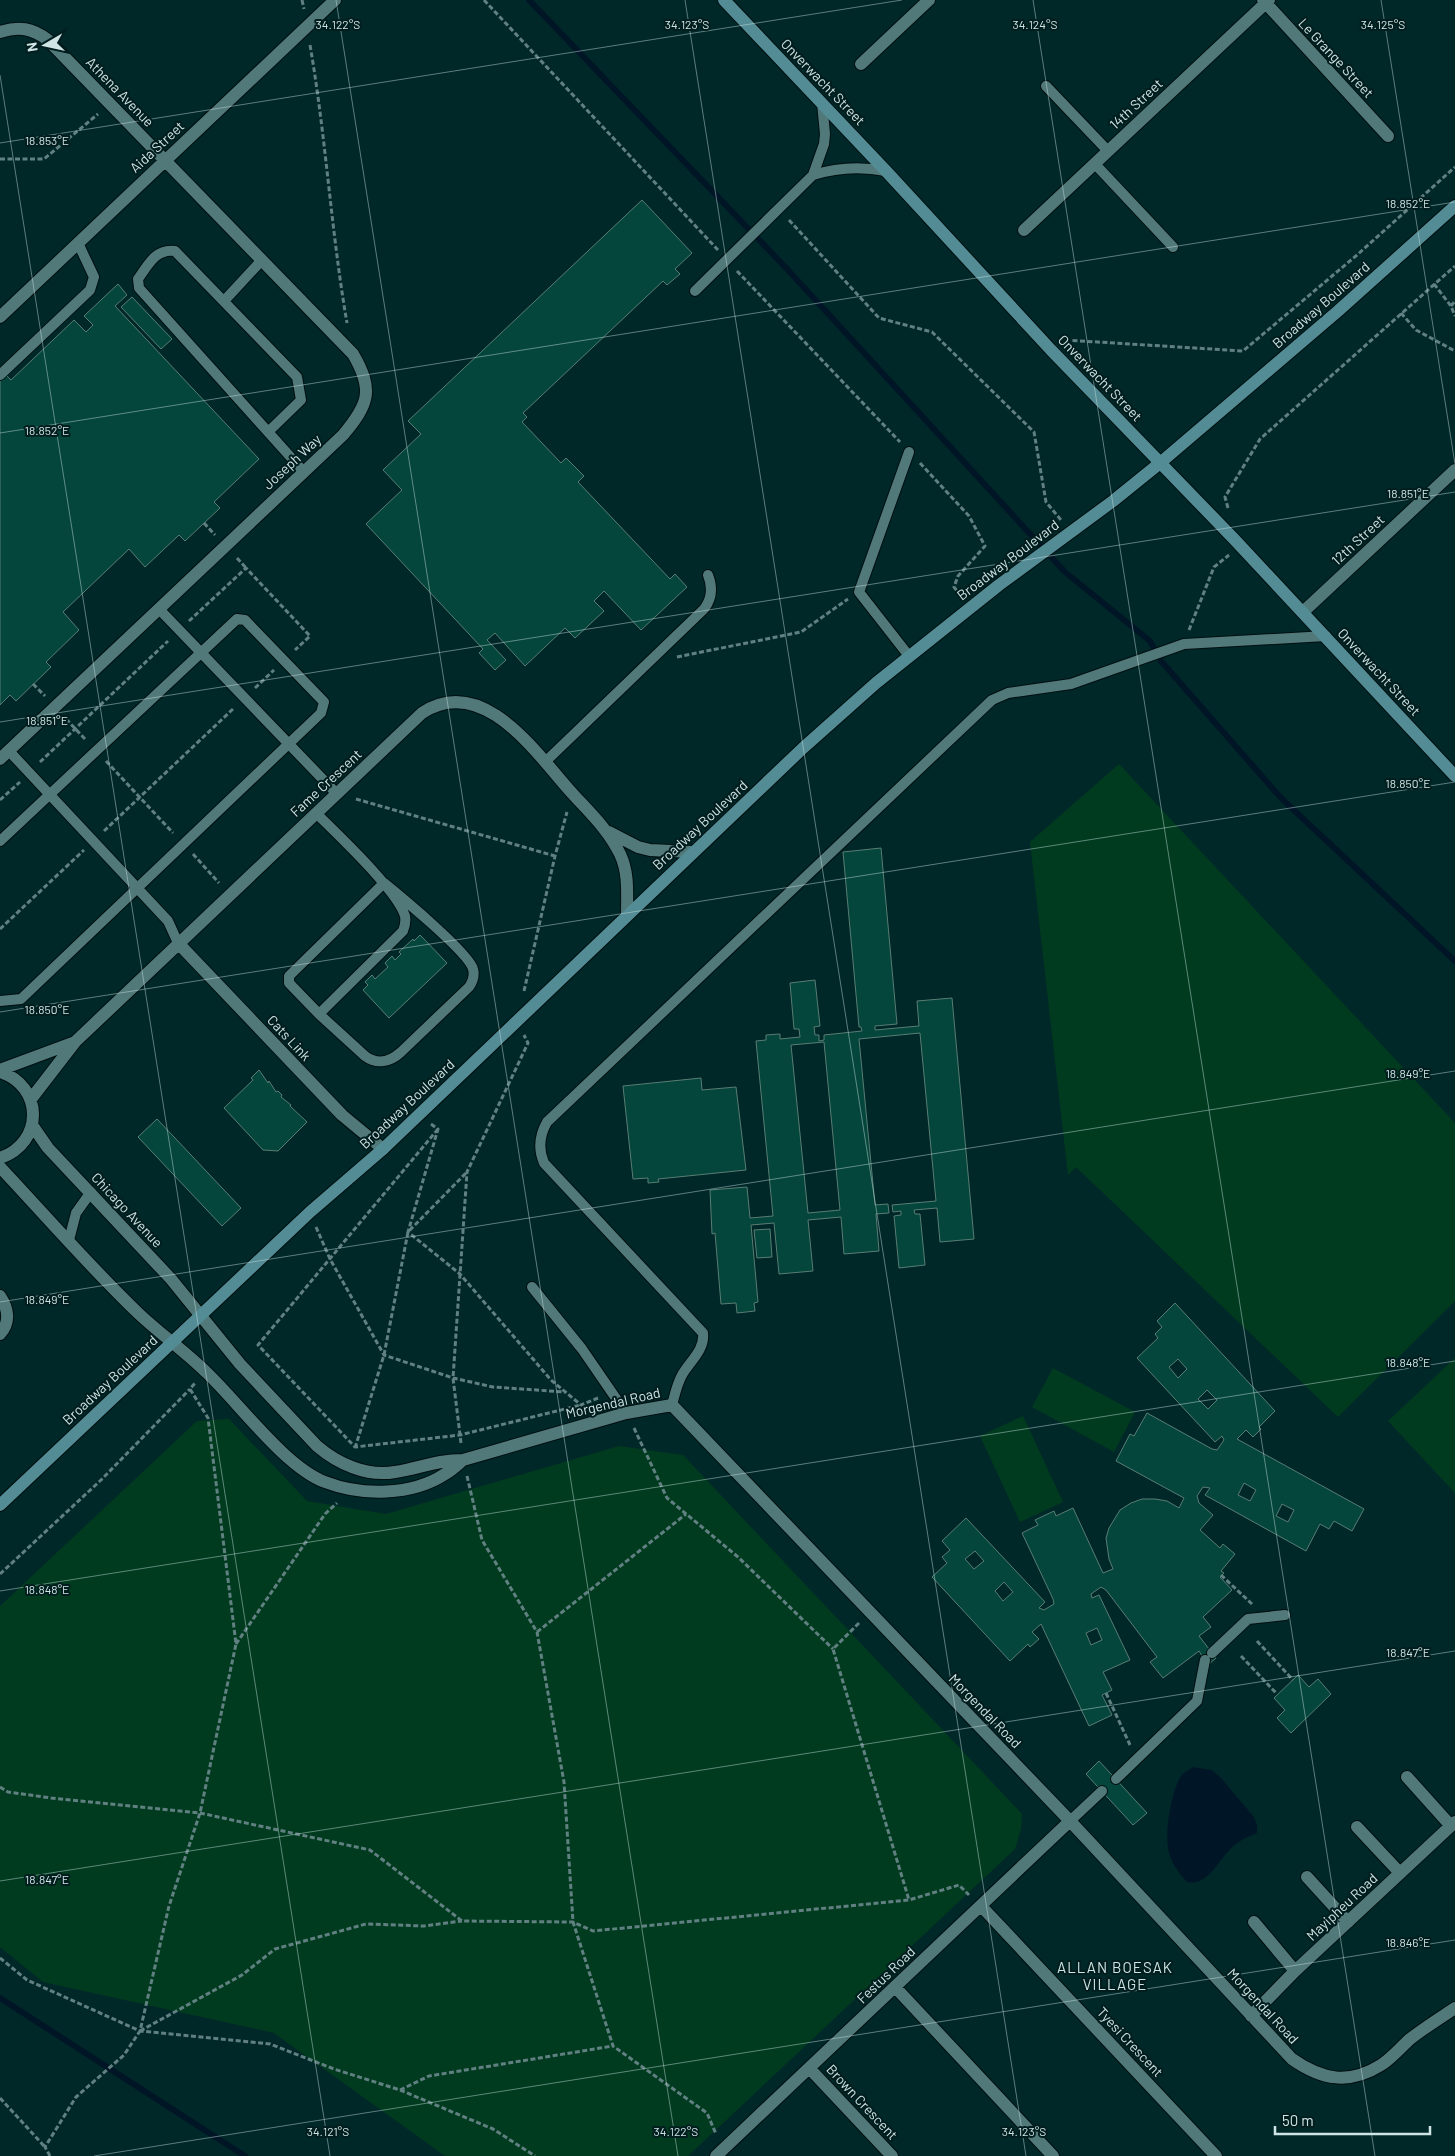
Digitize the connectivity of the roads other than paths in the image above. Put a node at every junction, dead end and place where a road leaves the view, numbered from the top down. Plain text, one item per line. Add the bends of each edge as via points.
1 (335, 0) edge
2 (724, 0) edge
3 (929, 0) edge
4 (1266, 1) edge
5 (0, 32) edge
6 (861, 64) dead end
7 (1046, 86) dead end
8 (822, 103) junction
9 (1388, 136) dead end
10 (1108, 151) junction
11 (165, 160) junction
12 (1095, 164) junction
13 (886, 171) junction
14 (813, 175) junction
15 (1455, 206) edge
16 (1024, 230) dead end
17 (78, 243) junction
18 (1173, 247) dead end
19 (262, 260) junction
20 (695, 292) dead end
21 (224, 301) junction
22 (0, 316) edge
23 (0, 375) edge
24 (268, 432) junction
25 (908, 452) road end
26 (1160, 463) junction
27 (1455, 470) edge
28 (304, 472) junction
29 (708, 576) dead end
30 (159, 609) junction
31 (1303, 612) junction
32 (1326, 636) junction
33 (200, 651) junction
34 (909, 656) junction
35 (288, 744) junction
36 (4, 755) edge
37 (545, 762) junction
38 (1455, 776) edge
39 (49, 794) junction
40 (337, 794) junction
41 (316, 813) junction
42 (609, 832) junction
43 (0, 841) edge
44 (693, 852) junction
45 (384, 884) junction
46 (137, 888) junction
47 (628, 914) junction
48 (178, 943) junction
49 (0, 1001) edge
50 (319, 1014) junction
51 (75, 1042) junction
52 (0, 1071) edge
53 (30, 1099) junction
54 (32, 1125) junction
55 (382, 1149) junction
56 (0, 1158) edge
57 (0, 1167) edge
58 (91, 1192) junction
59 (69, 1240) junction
60 (532, 1287) dead end
61 (0, 1296) edge
62 (200, 1315) junction
63 (0, 1334) edge
64 (171, 1344) junction
65 (672, 1405) junction
66 (626, 1413) junction
67 (463, 1460) junction
68 (0, 1505) edge
69 (1286, 1615) dead end
70 (1407, 1777) dead end
71 (1116, 1779) dead end
72 (1102, 1791) dead end
73 (1070, 1821) junction
74 (1453, 1824) edge
75 (1357, 1827) dead end
76 (1400, 1873) junction
77 (1307, 1876) dead end
78 (981, 1906) junction
79 (1254, 1922) dead end
80 (1348, 1922) junction
81 (1296, 1971) junction
82 (895, 1987) junction
83 (1455, 2008) edge
84 (1251, 2016) junction
85 (810, 2068) junction
86 (722, 2154) edge
87 (892, 2156) edge
88 (1053, 2156) edge
89 (1216, 2156) edge

1 - 11 street, Aida Street
2 - 8 main road, Onverwacht Street
3 - 6 street
4 - 9 street, Le Grange Street
4 - 10 street, 14th Street
5 - 11 street, Athena Avenue via 11,28 36,31 48,40
7 - 10 lane
8 - 13 main road, Onverwacht Street
8 - 14 lane via 826,134
10 - 12 street, 14th Street
11 - 17 street, Aida Street
11 - 19 street, Joseph Way
12 - 16 street, 14th Street
12 - 18 lane
13 - 14 lane via 854,167
13 - 26 main road, Onverwacht Street via 1050,350
14 - 20 lane
15 - 26 main road, Broadway Boulevard
17 - 22 street, Aida Street
17 - 23 lane via 94,277 90,290
19 - 21 lane
19 - 28 street, Joseph Way via 353,354 362,369 366,387 358,416
21 - 24 lane via 292,370 300,383 301,400
21 - 24 lane via 175,251 157,254 138,279 139,288
24 - 28 lane
25 - 34 lane via 859,592
26 - 31 main road, Onverwacht Street
26 - 34 main road, Broadway Boulevard
27 - 31 street, 12th Street
28 - 30 street, Joseph Way
29 - 37 lane via 711,592 704,609
30 - 33 lane
30 - 36 street, Joseph Way
31 - 32 main road, Onverwacht Street
32 - 38 main road, Onverwacht Street
32 - 65 lane via 1184,644 1071,684 1008,693 992,700 547,1122 540,1146 544,1163 703,1333 703,1345 682,1375
33 - 35 lane
33 - 35 lane via 233,620 241,618 322,698 324,706 320,713
33 - 39 lane
34 - 44 main road, Broadway Boulevard via 803,748
35 - 40 lane
35 - 46 lane
36 - 39 lane via 29,773
37 - 40 street, Fame Crescent via 512,727 490,711 463,703 442,703 422,713
37 - 42 street, Fame Crescent
39 - 43 lane
39 - 46 lane
40 - 41 street, Fame Crescent
41 - 45 lane
41 - 48 street, Fame Crescent
42 - 44 street, Fame Crescent via 650,850
42 - 47 street, Fame Crescent via 627,873
44 - 47 main road, Broadway Boulevard
45 - 50 lane via 404,914 403,931
45 - 50 lane via 291,973 290,983
45 - 50 lane via 445,936 473,966 472,982 396,1057 381,1062 365,1056
46 - 48 lane via 168,921
46 - 49 lane via 21,999
47 - 55 main road, Broadway Boulevard
48 - 51 street, Fame Crescent
48 - 55 street, Cats Link via 342,1115
51 - 52 street, Fame Crescent
51 - 53 street, Fame Crescent
52 - 53 street via 18,1081
53 - 54 street
54 - 56 street via 24,1142
54 - 58 street, Chicago Avenue via 48,1148
55 - 62 main road, Broadway Boulevard
57 - 59 street
58 - 59 lane via 76,1212
58 - 62 street, Chicago Avenue via 172,1279
59 - 64 street
60 - 66 lane via 582,1349
61 - 63 street via 8,1312
62 - 64 main road, Broadway Boulevard
62 - 67 street, Morgendal Road via 240,1364 328,1455 356,1469 380,1472 394,1472 443,1460
64 - 67 street, Morgendal Road via 205,1371 290,1458 323,1481 350,1490 396,1491 445,1475
64 - 68 main road, Broadway Boulevard
65 - 66 street, Morgendal Road
65 - 73 street, Morgendal Road
66 - 67 street, Morgendal Road
69 - 71 lane via 1244,1622 1208,1656 1197,1701
70 - 74 street
72 - 73 lane
73 - 78 street, Festus Road
73 - 84 street, Morgendal Road
74 - 76 street, Mayipheu Road
75 - 76 street
76 - 80 street, Mayipheu Road
77 - 80 street
78 - 82 street, Festus Road
78 - 89 street, Tyesi Crescent
79 - 81 street
80 - 81 street, Mayipheu Road
81 - 84 street, Mayipheu Road
82 - 85 street, Festus Road
82 - 88 street
83 - 84 street, Morgendal Road via 1411,2038 1382,2064 1363,2074 1341,2079 1308,2070 1292,2059
85 - 86 street, Festus Road
85 - 87 street, Brown Crescent

